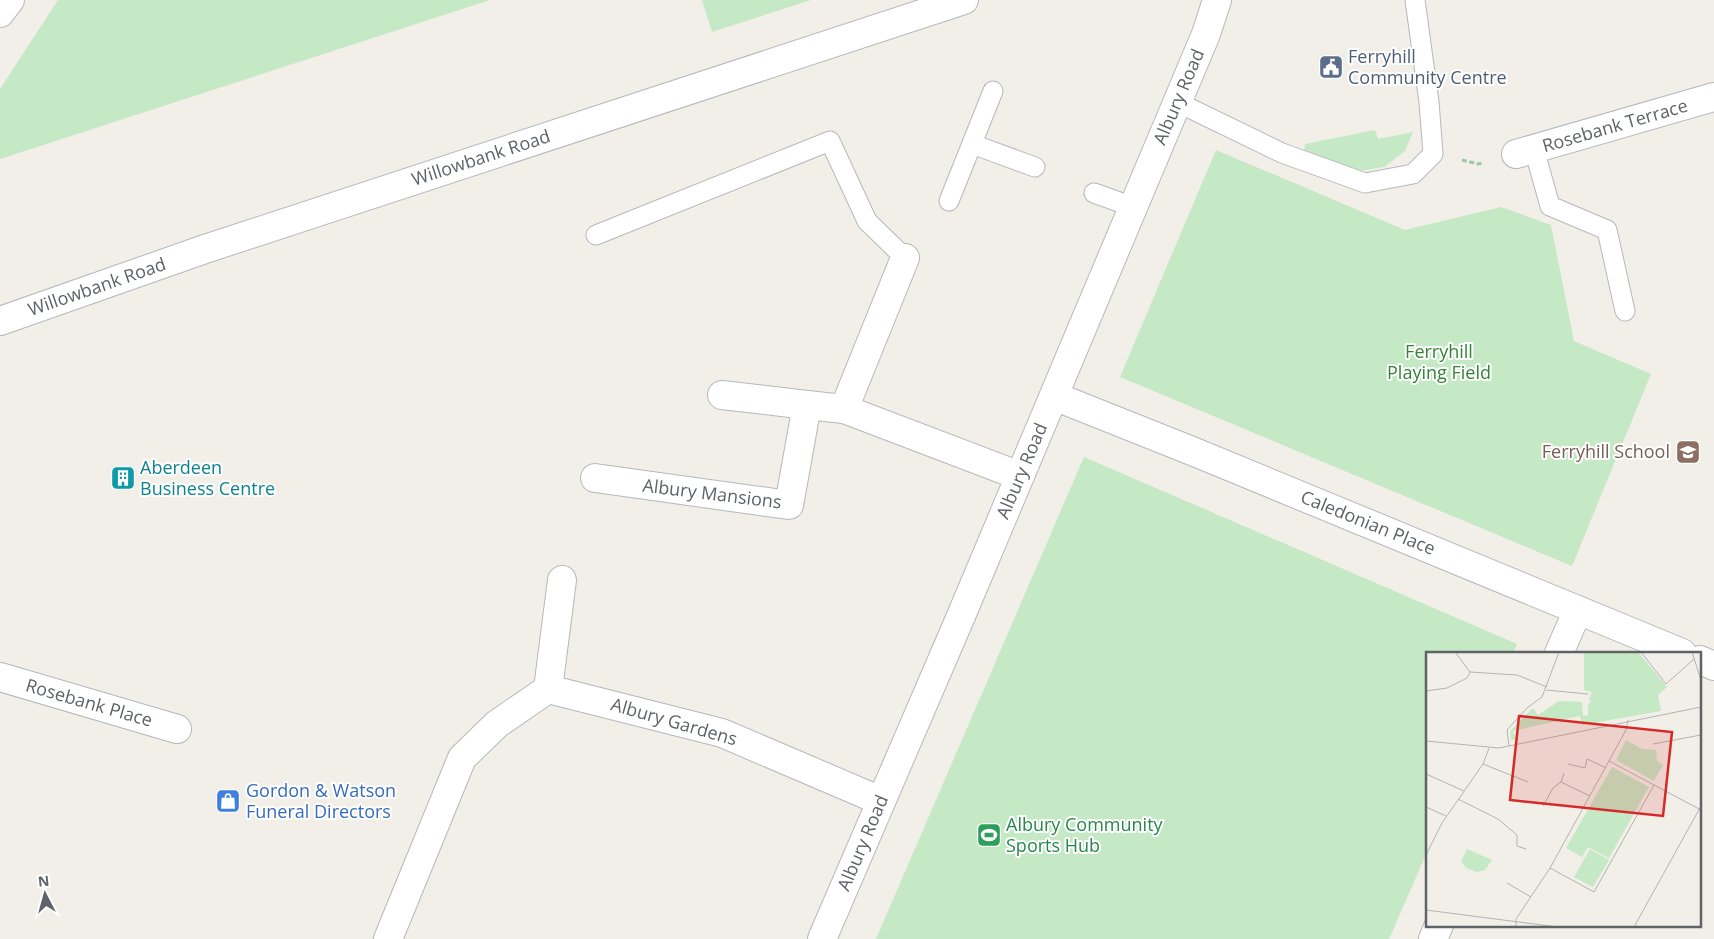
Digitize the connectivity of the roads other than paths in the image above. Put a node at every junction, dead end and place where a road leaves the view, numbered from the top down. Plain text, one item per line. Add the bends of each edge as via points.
1 (10, 0) edge
2 (964, 0) edge
3 (1217, 0) edge
4 (1415, 0) edge
5 (0, 13) edge
6 (992, 91) dead end
7 (1714, 98) edge
8 (1177, 102) junction
9 (972, 144) junction
10 (1525, 152) joint
11 (1035, 167) dead end
12 (1094, 193) dead end
13 (949, 201) dead end
14 (1133, 207) junction
15 (596, 235) dead end
16 (905, 258) joint
17 (1625, 311) dead end
18 (0, 321) edge
19 (722, 395) dead end
20 (1054, 396) junction
21 (807, 405) junction
22 (844, 409) junction
23 (1020, 476) junction
24 (595, 478) dead end
25 (562, 580) dead end
26 (1578, 610) junction
27 (1558, 652) edge
28 (1680, 652) edge
29 (1702, 661) edge
30 (1714, 666) edge
31 (0, 677) edge
32 (548, 689) junction
33 (177, 729) dead end
34 (881, 801) junction
35 (1439, 926) edge
36 (388, 939) edge
37 (822, 939) edge
38 (1433, 939) edge

1 - 5 street
2 - 18 street, Willowbank Road via 205,249
3 - 8 street, Albury Road
4 - 8 lane via 1429,102 1432,154 1413,174 1365,183 1282,153
6 - 9 lane
7 - 10 street, Rosebank Terrace
8 - 14 street, Albury Road
9 - 11 lane
9 - 13 lane
10 - 17 lane via 1550,206 1607,230
12 - 14 lane
14 - 20 street, Albury Road
15 - 16 lane via 830,141 867,221
16 - 22 street
19 - 21 street
20 - 23 street, Albury Road
20 - 26 street, Caledonian Place
21 - 22 street
21 - 24 street, Albury Mansions via 789,505
22 - 23 street
23 - 34 street, Albury Road
25 - 32 street
26 - 27 street
26 - 28 street, Caledonian Place
29 - 30 street
31 - 33 street, Rosebank Place
32 - 34 street, Albury Gardens via 722,733
32 - 36 street via 496,724 462,758
34 - 37 street, Albury Road
35 - 38 street

